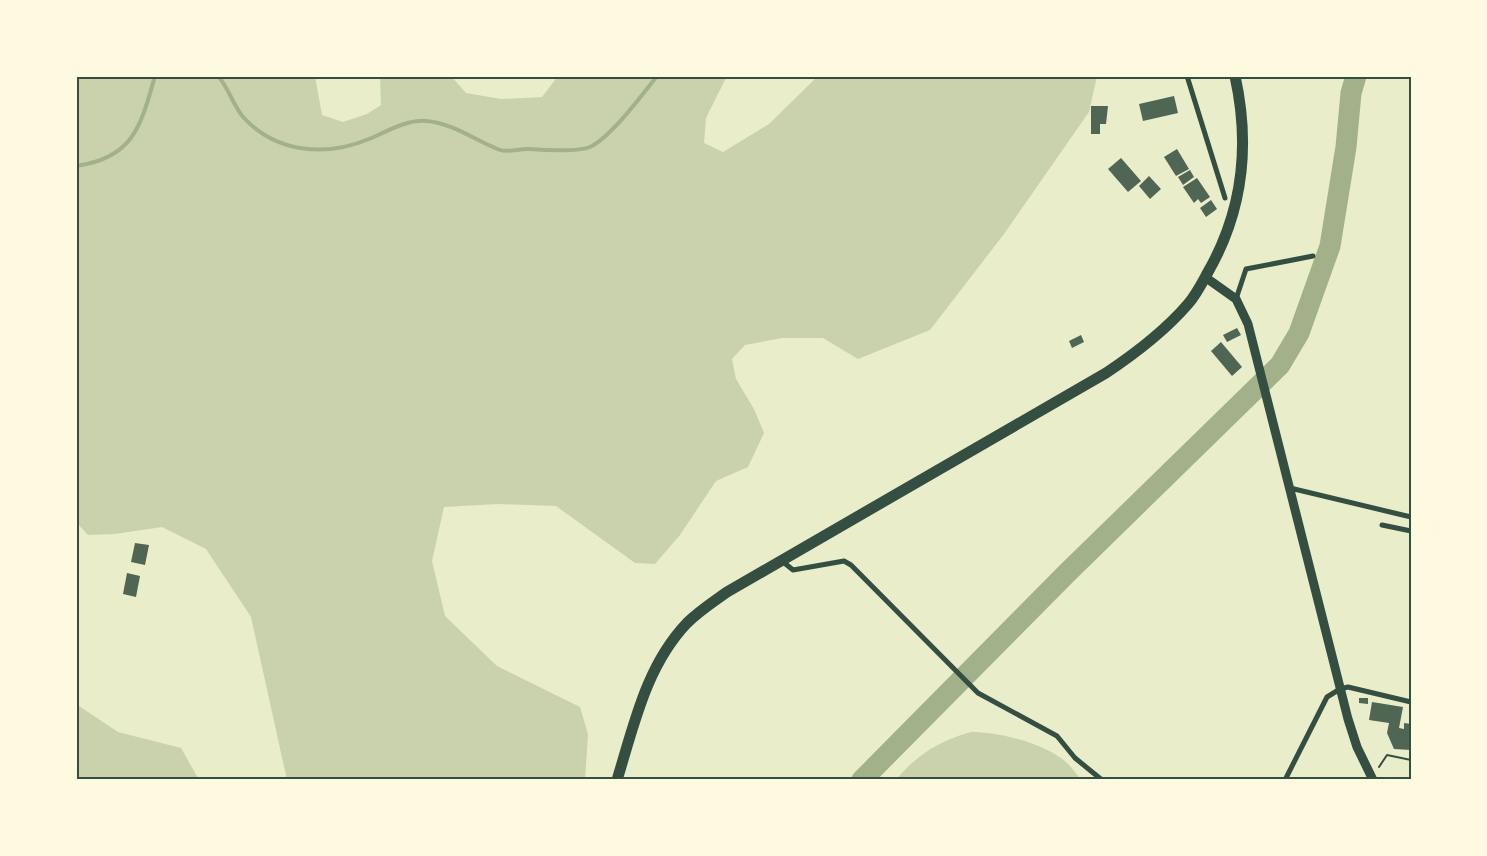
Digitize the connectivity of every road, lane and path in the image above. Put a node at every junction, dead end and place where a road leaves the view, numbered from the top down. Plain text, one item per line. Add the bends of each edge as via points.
1 (1187, 76) edge
2 (1235, 76) edge
3 (1225, 198) dead end
4 (1313, 256) dead end
5 (1205, 277) junction
6 (1236, 299) junction
7 (1290, 488) junction
8 (1411, 516) edge
9 (1382, 525) dead end
10 (1411, 531) edge
11 (782, 561) junction
12 (1340, 689) junction
13 (1411, 702) edge
14 (1411, 760) edge
15 (1372, 778) edge
16 (618, 779) edge
17 (1102, 780) edge
18 (1285, 780) edge

1 - 3 street
2 - 5 highway via 1244,135 1239,193 1228,229
4 - 6 street via 1246,269
5 - 6 street
5 - 11 highway via 1189,303 1142,349
6 - 7 street via 1248,324
7 - 8 street
7 - 12 street
9 - 10 street
11 - 16 highway via 707,606 668,645 640,701
11 - 17 street via 793,570 844,561 851,565 978,693 1057,736 1075,758
12 - 13 street via 1348,687
12 - 15 street via 1357,746
12 - 18 street via 1327,697
14 - 15 path via 1387,755

